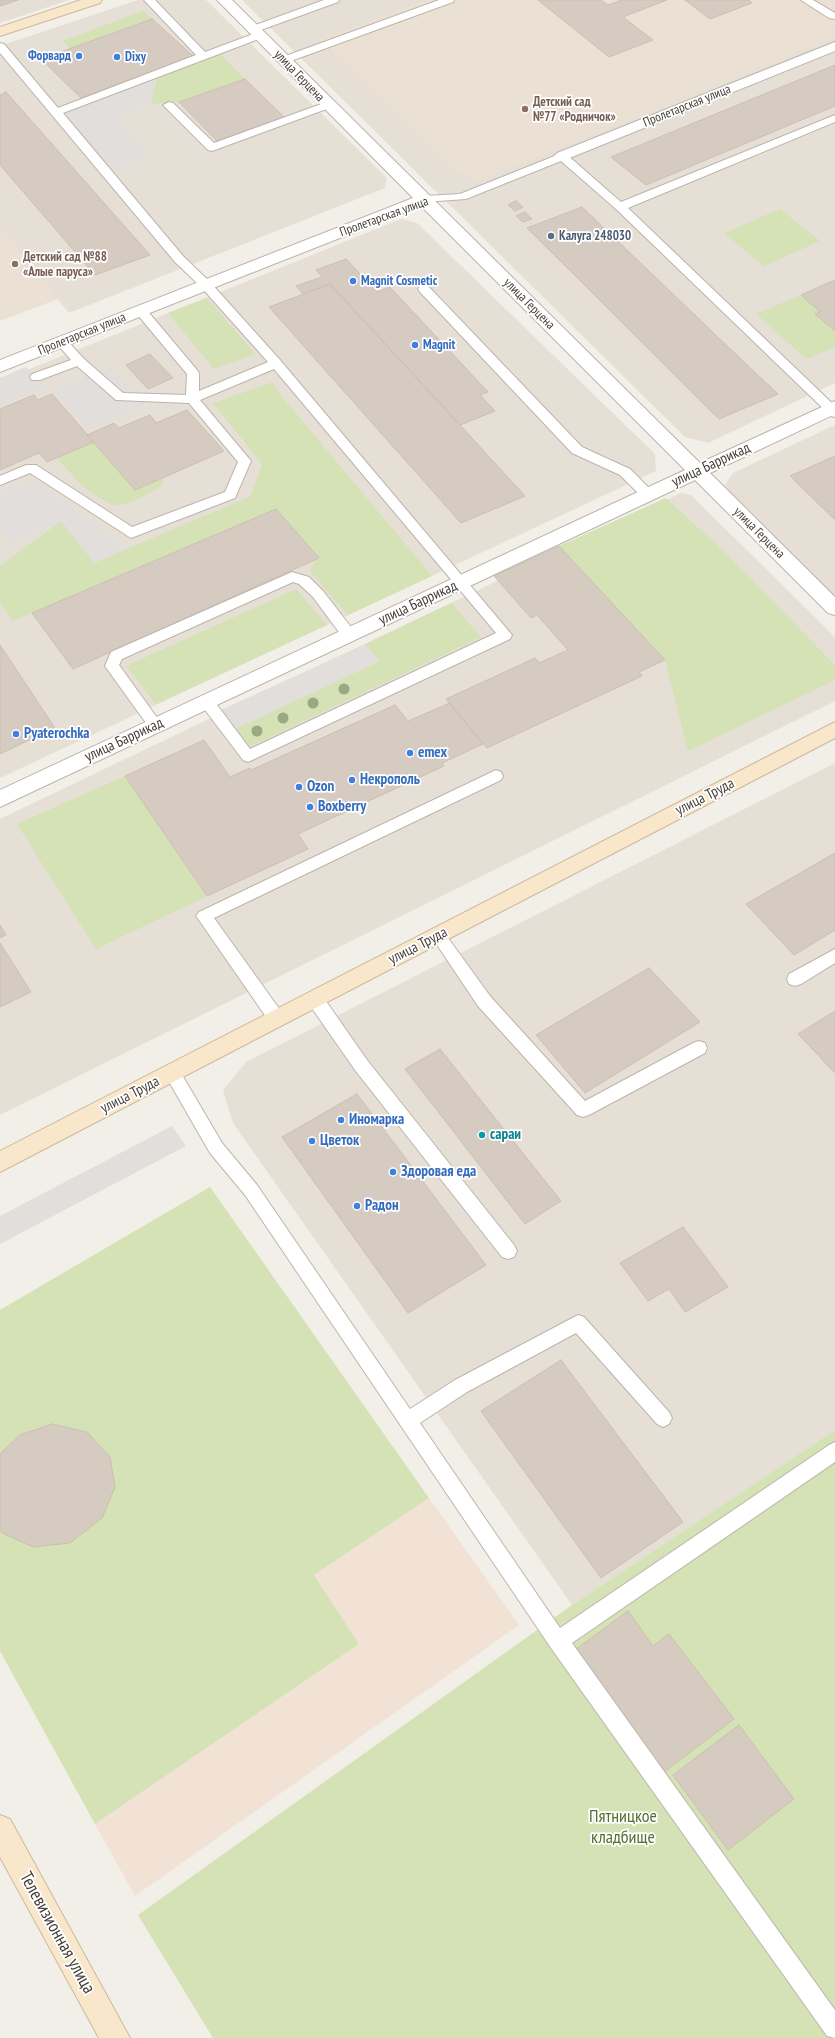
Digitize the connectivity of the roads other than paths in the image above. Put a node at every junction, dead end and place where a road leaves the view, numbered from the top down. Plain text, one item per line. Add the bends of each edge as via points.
1 (95, 0) edge
2 (149, 0) edge
3 (224, 0) edge
4 (334, 0) edge
5 (449, 0) edge
6 (806, 0) edge
7 (835, 16) edge
8 (0, 32) edge
9 (257, 32) junction
10 (0, 46) edge
11 (835, 46) edge
12 (203, 56) junction
13 (284, 60) junction
14 (169, 105) dead end
15 (328, 105) junction
16 (56, 112) junction
17 (835, 118) edge
18 (562, 156) junction
19 (424, 199) junction
20 (620, 207) junction
21 (206, 285) junction
22 (424, 288) dead end
23 (141, 310) junction
24 (62, 342) junction
25 (78, 361) junction
26 (276, 363) junction
27 (0, 366) edge
28 (36, 377) dead end
29 (192, 398) junction
30 (834, 410) edge
31 (697, 472) junction
32 (0, 481) edge
33 (648, 495) junction
34 (460, 583) junction
35 (835, 608) edge
36 (349, 635) junction
37 (207, 702) junction
38 (156, 726) junction
39 (835, 730) edge
40 (496, 776) dead end
41 (0, 799) edge
42 (438, 935) junction
43 (835, 956) edge
44 (795, 979) dead end
45 (316, 999) junction
46 (277, 1019) junction
47 (699, 1048) dead end
48 (172, 1073) junction
49 (0, 1162) edge
50 (508, 1251) dead end
51 (663, 1418) dead end
52 (408, 1421) junction
53 (835, 1450) edge
54 (558, 1641) junction
55 (0, 1829) edge
56 (835, 2028) edge
57 (115, 2038) edge

1 - 8 street
2 - 12 lane
3 - 9 street, улица Герцена
4 - 9 lane
5 - 13 lane
6 - 7 lane
9 - 12 lane
9 - 13 street, улица Герцена
10 - 16 lane
11 - 18 street, Пролетарская улица
12 - 16 lane
13 - 15 street, улица Герцена
14 - 15 lane via 212,148
15 - 19 street, улица Герцена
16 - 21 lane via 179,259
17 - 20 lane
18 - 19 lane, Пролетарская улица via 462,197
18 - 20 lane
19 - 21 street, Пролетарская улица
19 - 31 street, улица Герцена
20 - 30 lane
21 - 23 street, Пролетарская улица
21 - 26 lane
22 - 33 lane via 577,450 625,472
23 - 24 street, Пролетарская улица
23 - 29 lane via 193,374
24 - 25 lane
24 - 27 street, Пролетарская улица
25 - 28 lane
25 - 29 lane via 120,397
26 - 29 lane
26 - 34 lane
29 - 32 lane via 245,461 230,495 131,533 31,468
30 - 31 street, улица Баррикад
31 - 33 street, улица Баррикад
31 - 35 street, улица Герцена
33 - 34 street, улица Баррикад
34 - 36 street, улица Баррикад
34 - 37 lane via 505,635 248,756
36 - 37 street, улица Баррикад
36 - 38 lane via 318,594 304,580 292,577 116,656 112,666
37 - 38 street, улица Баррикад
38 - 41 street, улица Баррикад
39 - 42 street, улица Труда
40 - 46 lane via 204,916
42 - 45 street, улица Труда
42 - 47 lane via 484,1001 583,1110
43 - 44 lane
45 - 46 street, улица Труда
45 - 50 lane via 361,1065
46 - 48 street, улица Труда
48 - 49 street, улица Труда
48 - 52 lane via 216,1148 251,1190
51 - 52 lane via 578,1323 461,1386
52 - 54 lane
53 - 54 lane
54 - 56 lane
55 - 57 street, Телевизионная улица

